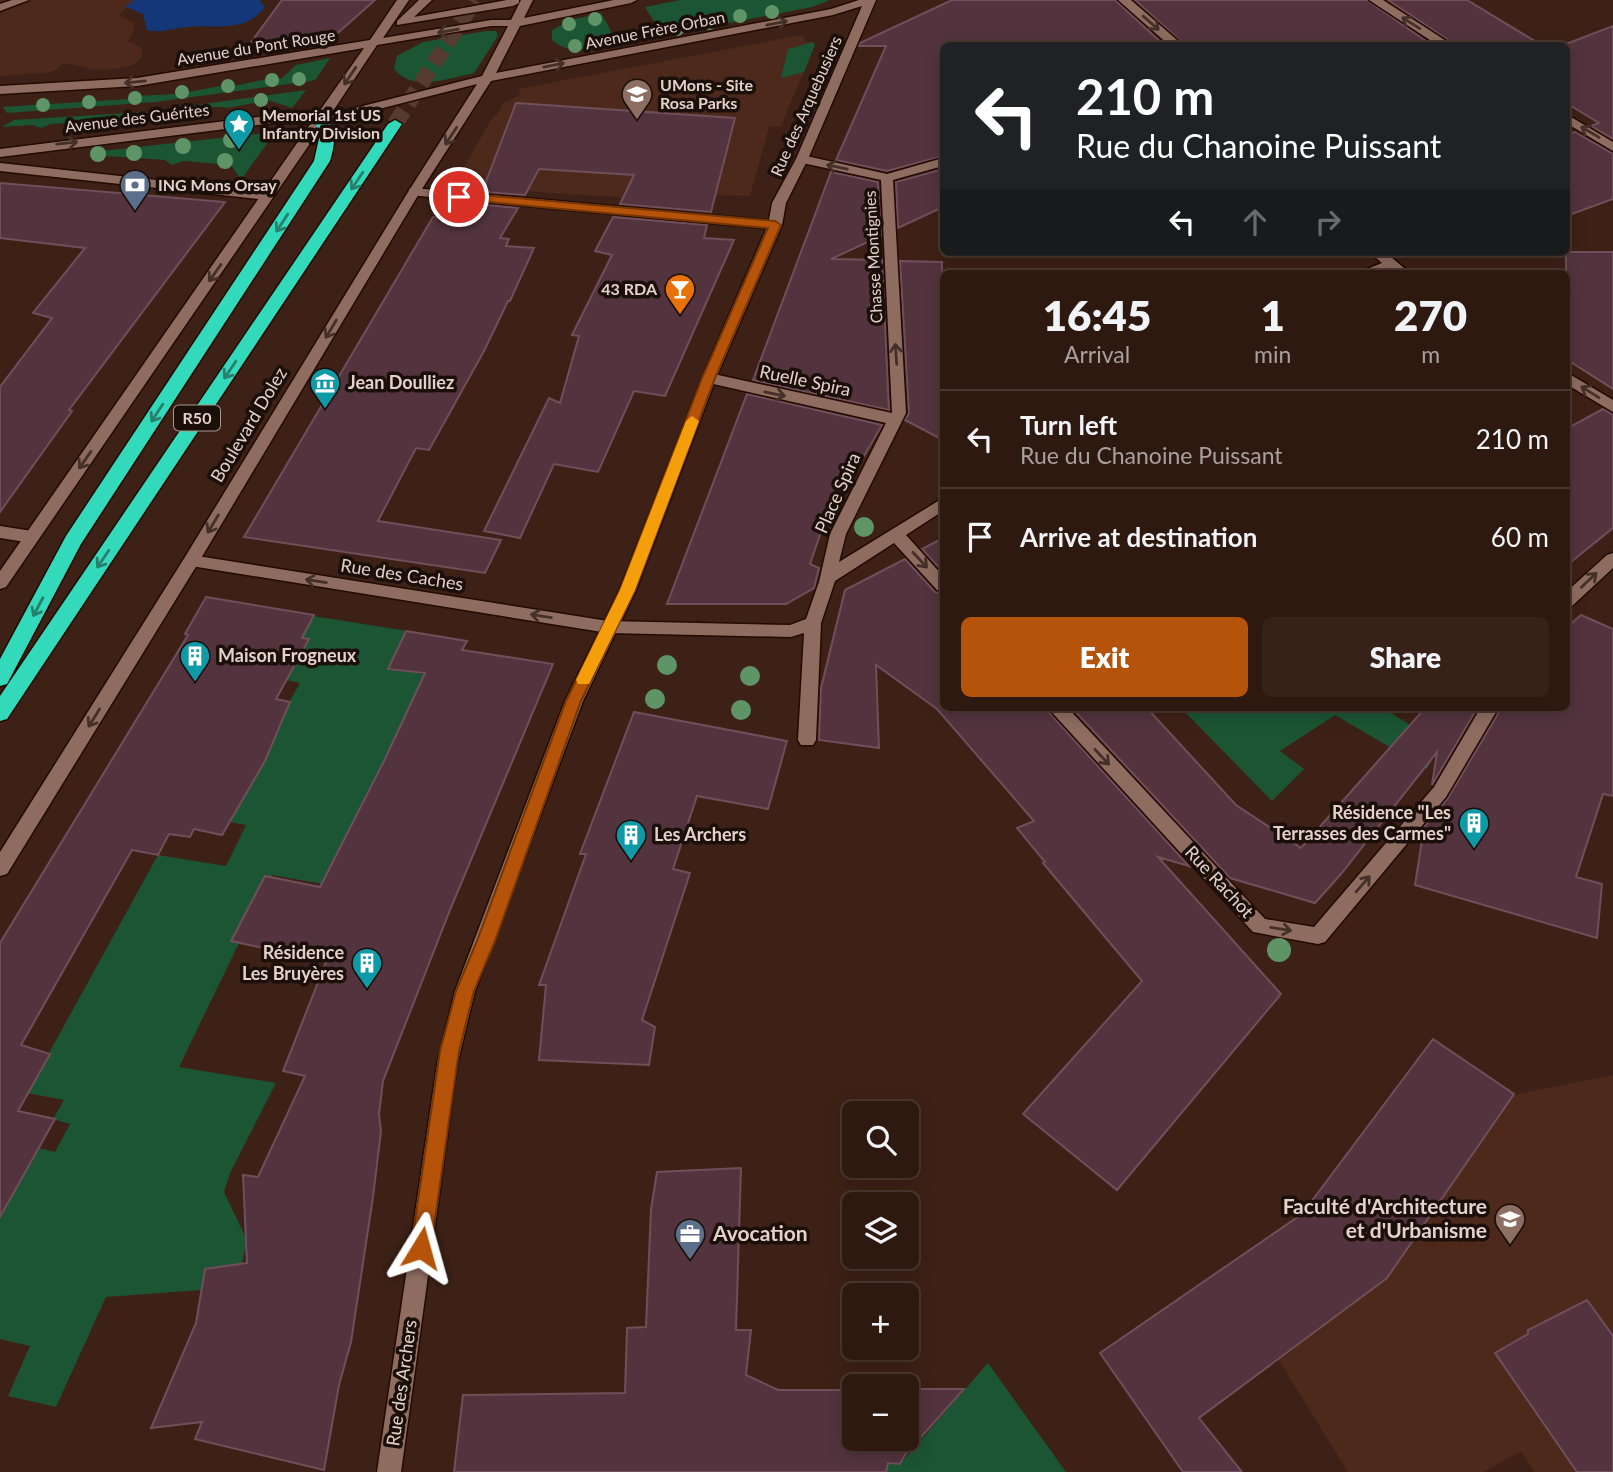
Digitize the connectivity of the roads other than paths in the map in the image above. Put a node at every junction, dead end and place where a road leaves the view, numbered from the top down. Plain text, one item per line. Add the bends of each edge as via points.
1 (23, 0) edge
2 (403, 0) edge
3 (426, 0) edge
4 (513, 0) edge
5 (527, 0) edge
6 (631, 0) edge
7 (870, 0) edge
8 (1124, 0) edge
9 (1375, 0) edge
10 (0, 8) edge
11 (515, 23) junction
12 (1173, 42) edge
13 (1442, 42) edge
14 (372, 45) junction
15 (487, 78) junction
16 (0, 90) edge
17 (321, 120) junction
18 (1570, 120) edge
19 (394, 124) tunnel mouth
20 (1613, 146) edge
21 (0, 153) edge
22 (802, 159) junction
23 (940, 163) edge
24 (0, 167) edge
25 (887, 178) junction
26 (414, 192) junction
27 (267, 196) junction
28 (775, 225) junction
29 (1380, 256) edge
30 (1390, 265) junction
31 (1374, 270) edge
32 (1398, 270) edge
33 (709, 378) junction
34 (1570, 380) edge
35 (1613, 407) edge
36 (894, 420) junction
37 (940, 506) edge
38 (0, 531) edge
39 (896, 535) junction
40 (32, 537) junction
41 (1613, 559) edge
42 (191, 561) junction
43 (829, 577) junction
44 (0, 583) edge
45 (940, 583) edge
46 (1570, 598) edge
47 (813, 623) junction
48 (608, 627) junction
49 (0, 678) edge
50 (1060, 711) edge
51 (1488, 711) edge
52 (0, 713) edge
53 (807, 740) dead end
54 (0, 868) edge
55 (389, 1472) edge

1 - 10 street
2 - 14 street
3 - 4 street via 401,23
5 - 11 street, Boulevard Dolez
6 - 11 street, Avenue Frère Orban
15 -> 7 street, Avenue Frère Orban via 833,12
7 - 22 street, Rue des Arquebusiers
8 -> 12 street
13 -> 9 street
11 -> 14 street, Avenue du Pont Rouge via 491,23
11 - 15 street, Boulevard Dolez
14 -> 16 street, Avenue du Pont Rouge via 137,82
14 -> 17 street
15 - 17 street, Avenue Frère Orban
15 -> 26 street, Boulevard Dolez
21 -> 17 street, Avenue des Guérites via 274,119
17 - 27 street
17 -> 49 highway via 327,135 322,161 73,541
20 -> 18 street
19 -> 52 highway, R50
25 -> 22 street, Chasse Montignies
22 - 28 street, Rue des Arquebusiers via 779,203
23 - 25 street
24 - 27 street
36 -> 25 street, Chasse Montignies via 899,413
26 - 28 street
26 -> 42 street, Boulevard Dolez
27 -> 40 street
28 - 33 street, Rue des Archers
29 - 30 street
30 - 31 street
30 - 32 street
33 -> 36 street, Ruelle Spira
33 - 48 street, Rue des Archers via 628,590
35 -> 34 street
36 - 43 street, Place Spira via 838,534
37 - 39 street
38 - 40 street
39 - 43 street
39 -> 45 street
40 - 44 street
46 -> 41 street
48 -> 42 street, Rue des Caches
42 -> 54 street, Boulevard Dolez
43 - 47 street, Place Spira
47 - 48 street, Rue des Caches via 791,631
47 - 53 street, Place Spira
48 - 55 street, Rue des Archers via 573,701 452,1036
50 -> 51 street, Rue Rachot via 1260,926 1318,936 1440,792

